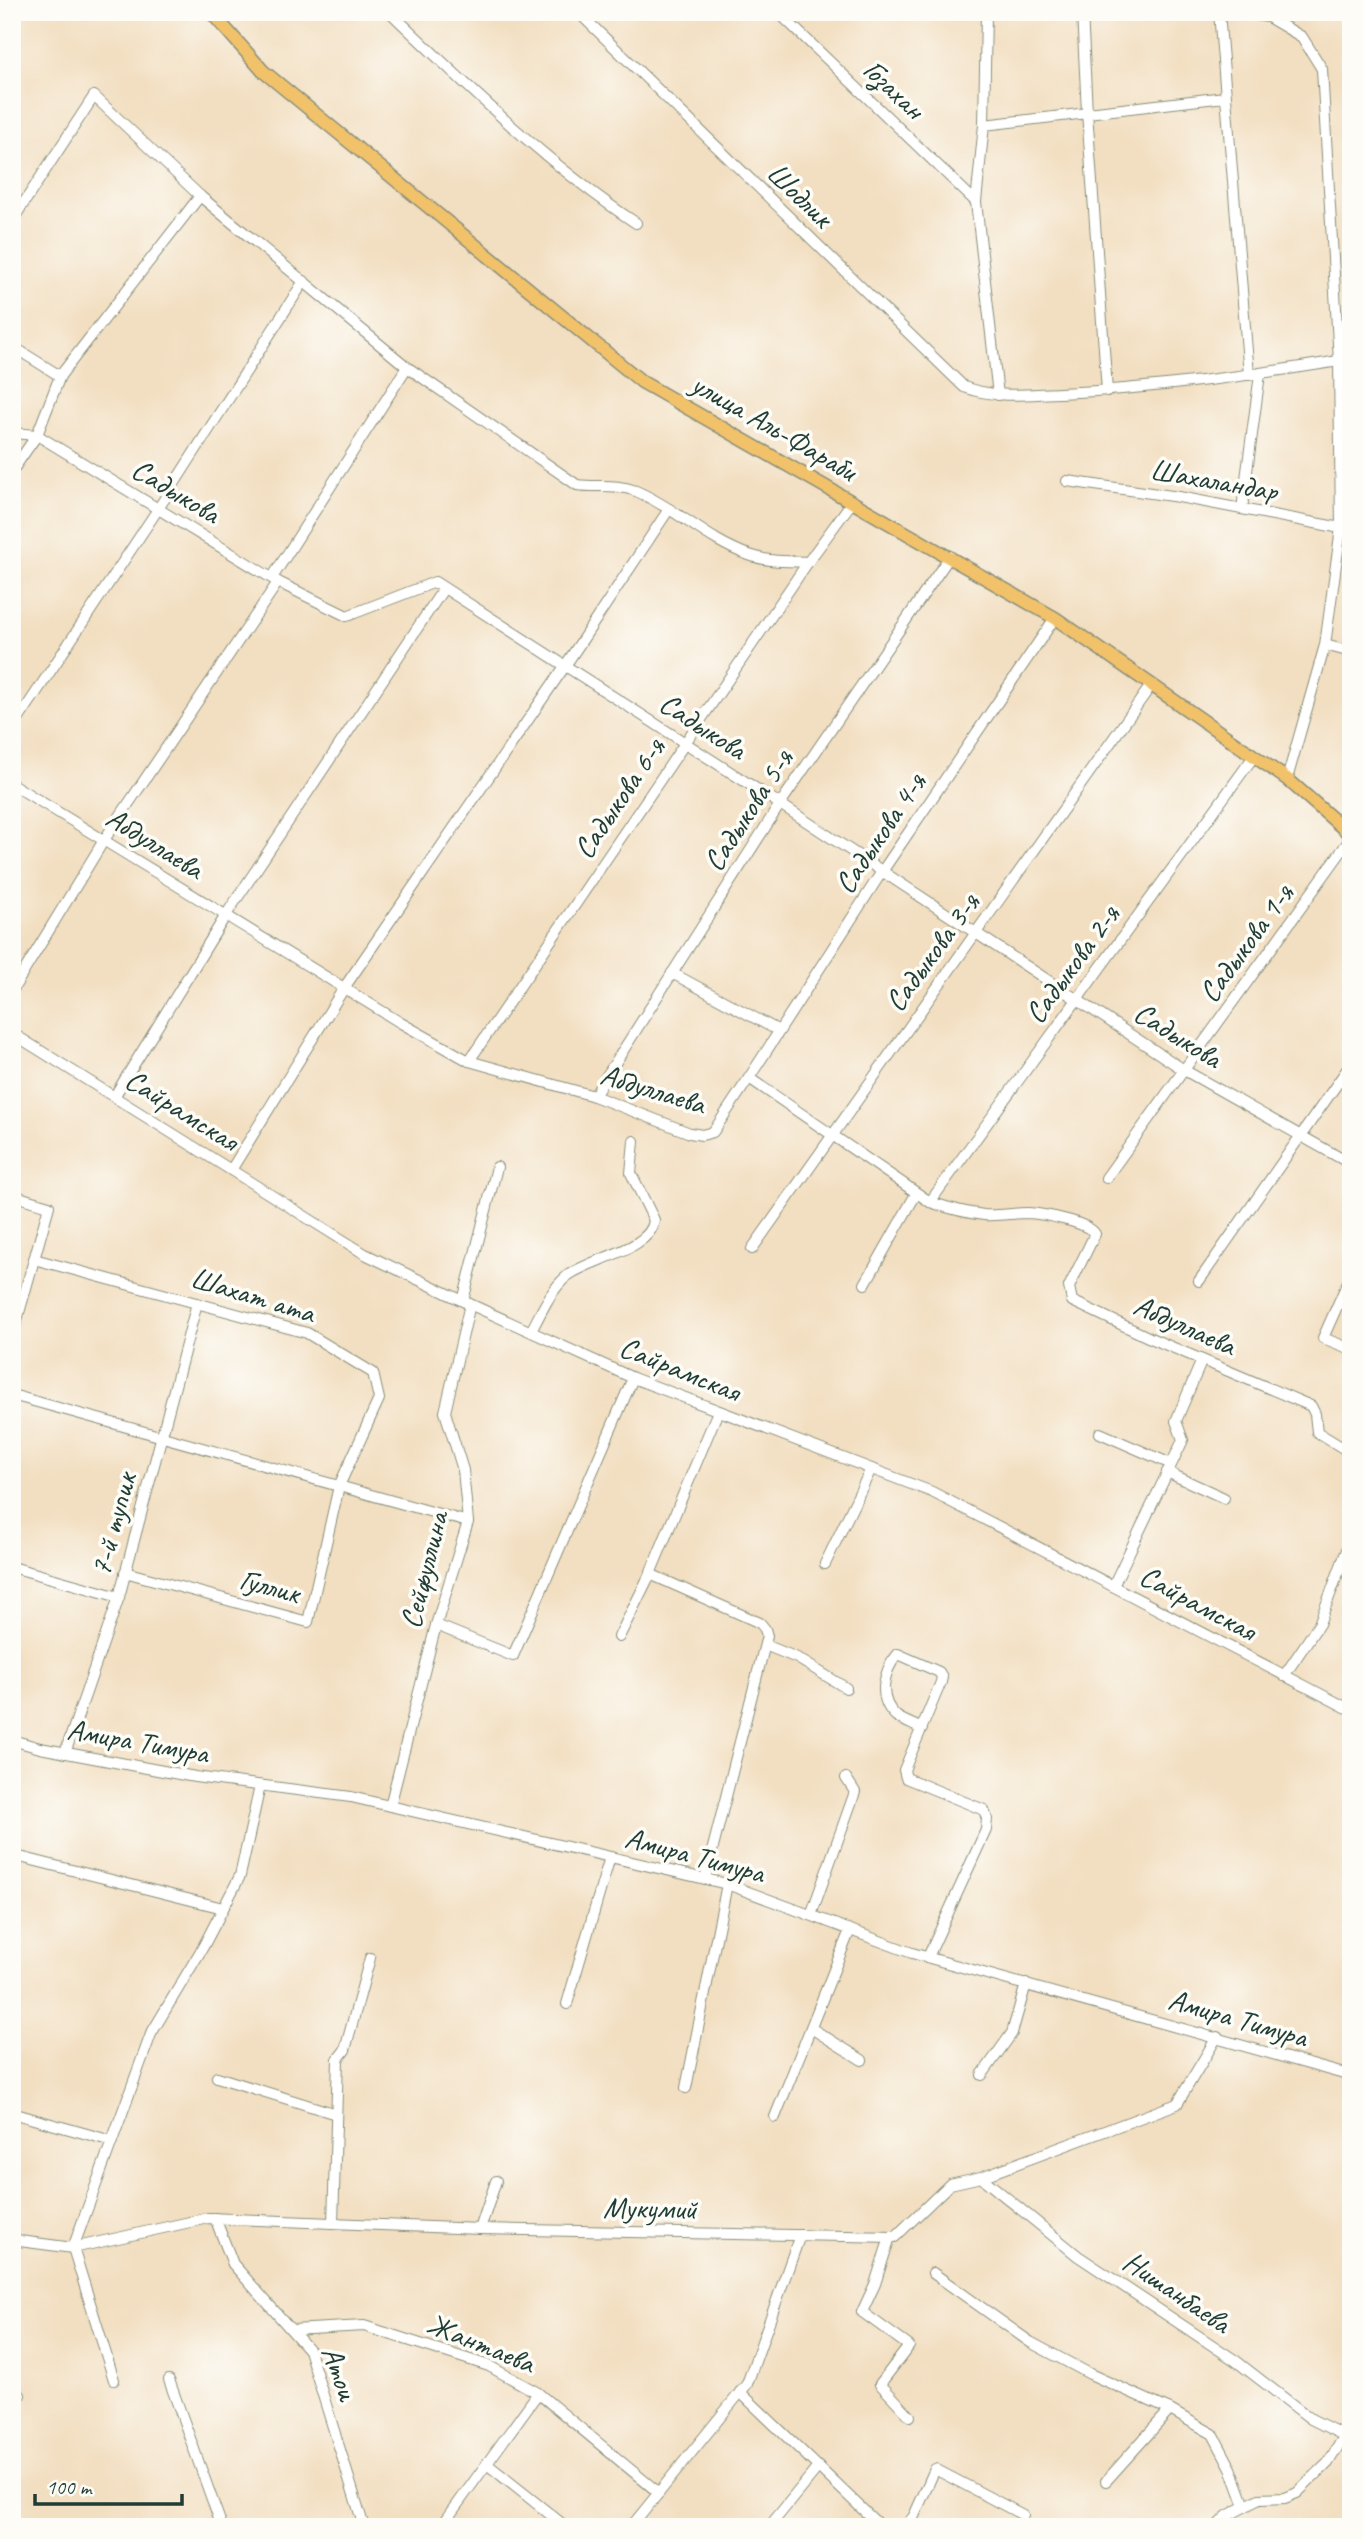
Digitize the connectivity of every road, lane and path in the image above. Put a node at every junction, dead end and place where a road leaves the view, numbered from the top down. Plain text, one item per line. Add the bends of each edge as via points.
1 (211, 12) edge
2 (390, 12) edge
3 (578, 12) edge
4 (778, 12) edge
5 (986, 12) edge
6 (1082, 12) edge
7 (1219, 12) edge
8 (1237, 12) edge
9 (1225, 97) junction
10 (1087, 113) junction
11 (984, 125) junction
12 (200, 196) junction
13 (976, 202) junction
14 (12, 221) edge
15 (636, 223) dead end
16 (304, 281) junction
17 (12, 346) edge
18 (1339, 361) junction
19 (1351, 363) edge
20 (407, 367) junction
21 (1254, 374) junction
22 (60, 376) junction
23 (1107, 391) junction
24 (998, 396) junction
25 (12, 433) edge
26 (37, 435) junction
27 (12, 471) edge
28 (1067, 481) dead end
29 (852, 502) junction
30 (158, 509) junction
31 (668, 509) junction
32 (1242, 509) junction
33 (1341, 528) junction
34 (1351, 533) edge
35 (950, 556) junction
36 (807, 562) junction
37 (275, 580) junction
38 (444, 588) junction
39 (1055, 618) junction
40 (1325, 645) junction
41 (1351, 652) edge
42 (565, 666) junction
43 (1152, 684) junction
44 (12, 729) edge
45 (685, 744) junction
46 (1254, 756) junction
47 (1287, 779) junction
48 (12, 785) edge
49 (780, 804) junction
50 (1351, 836) edge
51 (104, 840) junction
52 (881, 873) junction
53 (226, 915) junction
54 (975, 934) junction
55 (672, 973) junction
56 (344, 988) junction
57 (12, 991) edge
58 (1075, 1000) junction
59 (779, 1031) junction
60 (12, 1033) edge
61 (468, 1061) junction
62 (1351, 1064) edge
63 (1184, 1070) junction
64 (749, 1078) junction
65 (594, 1096) junction
66 (114, 1097) junction
67 (832, 1133) junction
68 (1300, 1135) junction
69 (634, 1141) dead end
70 (1351, 1164) edge
71 (497, 1167) dead end
72 (231, 1170) junction
73 (1107, 1178) dead end
74 (916, 1194) junction
75 (12, 1195) edge
76 (930, 1202) junction
77 (752, 1249) dead end
78 (34, 1259) junction
79 (1351, 1275) edge
80 (1199, 1281) dead end
81 (864, 1284) dead end
82 (197, 1303) junction
83 (466, 1303) junction
84 (531, 1331) junction
85 (12, 1338) edge
86 (1351, 1349) edge
87 (1202, 1360) junction
88 (633, 1378) junction
89 (12, 1395) edge
90 (718, 1411) junction
91 (1100, 1433) dead end
92 (161, 1437) junction
93 (1351, 1453) edge
94 (1169, 1468) junction
95 (871, 1469) junction
96 (339, 1486) junction
97 (1224, 1498) dead end
98 (468, 1522) junction
99 (1351, 1539) edge
100 (825, 1564) dead end
101 (12, 1567) edge
102 (125, 1572) junction
103 (650, 1574) junction
104 (1113, 1586) junction
105 (119, 1597) junction
106 (436, 1625) junction
107 (619, 1637) dead end
108 (765, 1645) junction
109 (1284, 1676) junction
110 (846, 1688) dead end
111 (1351, 1710) edge
112 (922, 1729) junction
113 (12, 1740) edge
114 (65, 1753) junction
115 (846, 1777) dead end
116 (260, 1786) junction
117 (390, 1806) junction
118 (12, 1856) edge
119 (610, 1857) junction
120 (705, 1879) junction
121 (727, 1884) junction
122 (223, 1908) junction
123 (811, 1915) junction
124 (850, 1930) junction
125 (928, 1957) junction
126 (370, 1958) dead end
127 (1026, 1984) junction
128 (567, 2004) dead end
129 (811, 2028) junction
130 (1217, 2037) junction
131 (862, 2060) dead end
132 (982, 2075) dead end
133 (1351, 2076) edge
134 (217, 2077) dead end
135 (686, 2088) dead end
136 (12, 2113) edge
137 (336, 2114) junction
138 (775, 2117) dead end
139 (113, 2141) junction
140 (981, 2177) junction
141 (496, 2181) dead end
142 (215, 2218) junction
143 (332, 2223) junction
144 (480, 2230) junction
145 (800, 2235) junction
146 (890, 2237) junction
147 (12, 2240) edge
148 (74, 2248) junction
149 (933, 2273) dead end
150 (292, 2330) junction
151 (114, 2380) dead end
152 (169, 2380) dead end
153 (1351, 2390) edge
154 (740, 2392) junction
155 (538, 2393) junction
156 (1170, 2410) junction
157 (910, 2416) dead end
158 (1348, 2437) edge
159 (487, 2464) junction
160 (818, 2467) junction
161 (1106, 2481) dead end
162 (660, 2493) junction
163 (1245, 2506) junction
164 (1023, 2515) dead end
165 (222, 2527) edge
166 (364, 2527) edge
167 (441, 2527) edge
168 (566, 2527) edge
169 (631, 2527) edge
170 (769, 2527) edge
171 (881, 2527) edge
172 (905, 2527) edge
173 (1216, 2527) edge

1 - 29 main road, улица Аль-Фараби via 262,71 642,382
2 - 15 street via 466,86 588,191
3 - 24 street, Шодлик via 964,387
4 - 13 street, Гозахан
5 - 11 street
6 - 10 street
7 - 9 street
8 - 18 street via 1268,17 1302,37 1322,69
9 - 10 street
9 - 21 street
10 - 11 street
10 - 23 street
11 - 13 street
12 - 14 street via 94,96
12 - 16 street
12 - 22 street
13 - 24 street
16 - 20 street
16 - 30 street
17 - 22 street
18 - 19 street, Шодлик
18 - 21 street, Шодлик
18 - 33 street
20 - 31 street via 577,485 633,490
20 - 37 street
21 - 23 street, Шодлик
21 - 32 street
22 - 26 street
23 - 24 street, Шодлик
25 - 26 street, Садыкова
26 - 27 street
26 - 30 street, Садыкова
28 - 32 street, Шахаландар
29 - 35 main road, улица Аль-Фараби
29 - 36 street, Садыкова 6-я
30 - 37 street, Садыкова
30 - 44 street
31 - 36 street via 751,556
31 - 42 street
32 - 33 street, Шахаландар
33 - 34 street, Шахаландар
33 - 40 street
35 - 39 main road, улица Аль-Фараби
35 - 49 street, Садыкова 5-я
36 - 45 street, Садыкова 6-я
37 - 38 street, Садыкова via 346,616 435,582
37 - 51 street
38 - 42 street, Садыкова
38 - 53 street
39 - 43 main road, улица Аль-Фараби
39 - 52 street, Садыкова 4-я
40 - 41 street
40 - 47 street
42 - 45 street, Садыкова
42 - 56 street
43 - 46 main road, улица Аль-Фараби
43 - 54 street, Садыкова 3-я
45 - 49 street, Садыкова
45 - 61 street, Садыкова 6-я
46 - 47 main road, улица Аль-Фараби
46 - 58 street, Садыкова 2-я
47 - 50 main road, улица Аль-Фараби
48 - 51 street, Абдуллаева
49 - 52 street, Садыкова
49 - 55 street, Садыкова 5-я
50 - 63 street, Садыкова 1-я
51 - 53 street, Абдуллаева
51 - 57 street
52 - 54 street, Садыкова
52 - 59 street, Садыкова 4-я
53 - 56 street, Абдуллаева
53 - 66 street
54 - 58 street, Садыкова
54 - 67 street, Садыкова 3-я
55 - 59 street
55 - 65 street, Садыкова 5-я
56 - 61 street, Абдуллаева
56 - 72 street
58 - 63 street, Садыкова
58 - 76 street, Садыкова 2-я
59 - 64 street, Садыкова 4-я
60 - 66 street, Сайрамская
61 - 65 street, Абдуллаева
62 - 68 street
63 - 68 street, Садыкова
63 - 73 street, Садыкова 1-я
64 - 65 street, Абдуллаева via 713,1132 702,1135
64 - 67 street, Абдуллаева
66 - 72 street, Сайрамская
67 - 74 street, Абдуллаева
67 - 77 street, Садыкова 3-я
68 - 70 street, Садыкова
68 - 80 street
69 - 84 street via 631,1173 654,1220 653,1228 642,1240 568,1275
71 - 83 street, Сейфуллина
72 - 83 street, Сайрамская via 365,1254
74 - 76 street, Абдуллаева
74 - 81 street
75 - 78 street via 49,1206
76 - 87 street, Абдуллаева via 960,1212 1030,1213 1089,1228 1095,1234 1069,1287 1072,1301
78 - 82 street, Шахат ата
78 - 85 street
79 - 86 street via 1324,1338
82 - 92 street, 7-й тупик
82 - 96 street, Шахат ата via 307,1333 373,1373 379,1399
83 - 84 street, Сайрамская
83 - 98 street, Сейфуллина via 445,1412 463,1471
84 - 88 street, Сайрамская
87 - 93 street, Абдуллаева via 1311,1406 1317,1432
87 - 94 street via 1176,1421 1183,1440
88 - 90 street, Сайрамская
88 - 106 street via 513,1656
89 - 92 street
90 - 95 street, Сайрамская
90 - 103 street
91 - 94 street
92 - 96 street
92 - 102 street, 7-й тупик
94 - 97 street
94 - 104 street
95 - 100 street
95 - 104 street, Сайрамская via 932,1492
96 - 98 street
96 - 102 street, Гуллик via 307,1622
98 - 106 street, Сейфуллина
99 - 109 street via 1319,1625
101 - 105 street
102 - 105 street, 7-й тупик
103 - 107 street
103 - 108 street via 760,1623 767,1636
104 - 109 street, Сайрамская
105 - 114 street, 7-й тупик
106 - 117 street, Сейфуллина
108 - 110 street via 797,1658
108 - 120 street
109 - 111 street, Сайрамская
112 - 112 street via 942,1677 898,1654 883,1690 895,1715
112 - 125 street via 904,1770 906,1778 984,1810 987,1819
113 - 114 street, Амира Тимура
114 - 116 street, Амира Тимура
115 - 123 street via 855,1792
116 - 117 street, Амира Тимура
116 - 122 street via 240,1876
117 - 119 street, Амира Тимура
118 - 122 street
119 - 120 street, Амира Тимура
119 - 128 street
120 - 121 street, Амира Тимура
121 - 123 street, Амира Тимура
121 - 135 street
122 - 139 street via 151,2034
123 - 124 street, Амира Тимура
124 - 125 street, Амира Тимура
124 - 129 street
125 - 127 street, Амира Тимура
126 - 137 street via 345,2050 338,2059
127 - 130 street, Амира Тимура
127 - 132 street via 1012,2033
129 - 131 street
129 - 138 street
130 - 133 street, Амира Тимура
130 - 140 street via 1177,2104
134 - 137 street
136 - 139 street
137 - 143 street
139 - 148 street
140 - 146 street via 950,2184
140 - 158 street, Нишанбаева via 1078,2256 1236,2361 1311,2419
141 - 144 street
142 - 143 street, Мукумий
142 - 148 street, Мукумий
142 - 150 street, Атои via 233,2264
143 - 144 street, Мукумий
144 - 145 street, Мукумий
145 - 146 street, Мукумий
145 - 154 street via 747,2384
146 - 157 street via 862,2312 909,2346 880,2384
147 - 148 street, Мукумий
148 - 151 street
149 - 156 street via 1030,2342
150 - 155 street, Жантаева via 364,2326 489,2366
150 - 166 street, Атои via 309,2350
152 - 165 street
153 - 158 street
154 - 160 street
154 - 162 street
155 - 159 street
155 - 162 street, Жантаева
156 - 161 street
156 - 163 street via 1213,2434
158 - 163 street via 1297,2493
159 - 167 street
159 - 168 street
160 - 170 street
160 - 171 street
162 - 169 street
163 - 173 street
164 - 172 street via 935,2469

